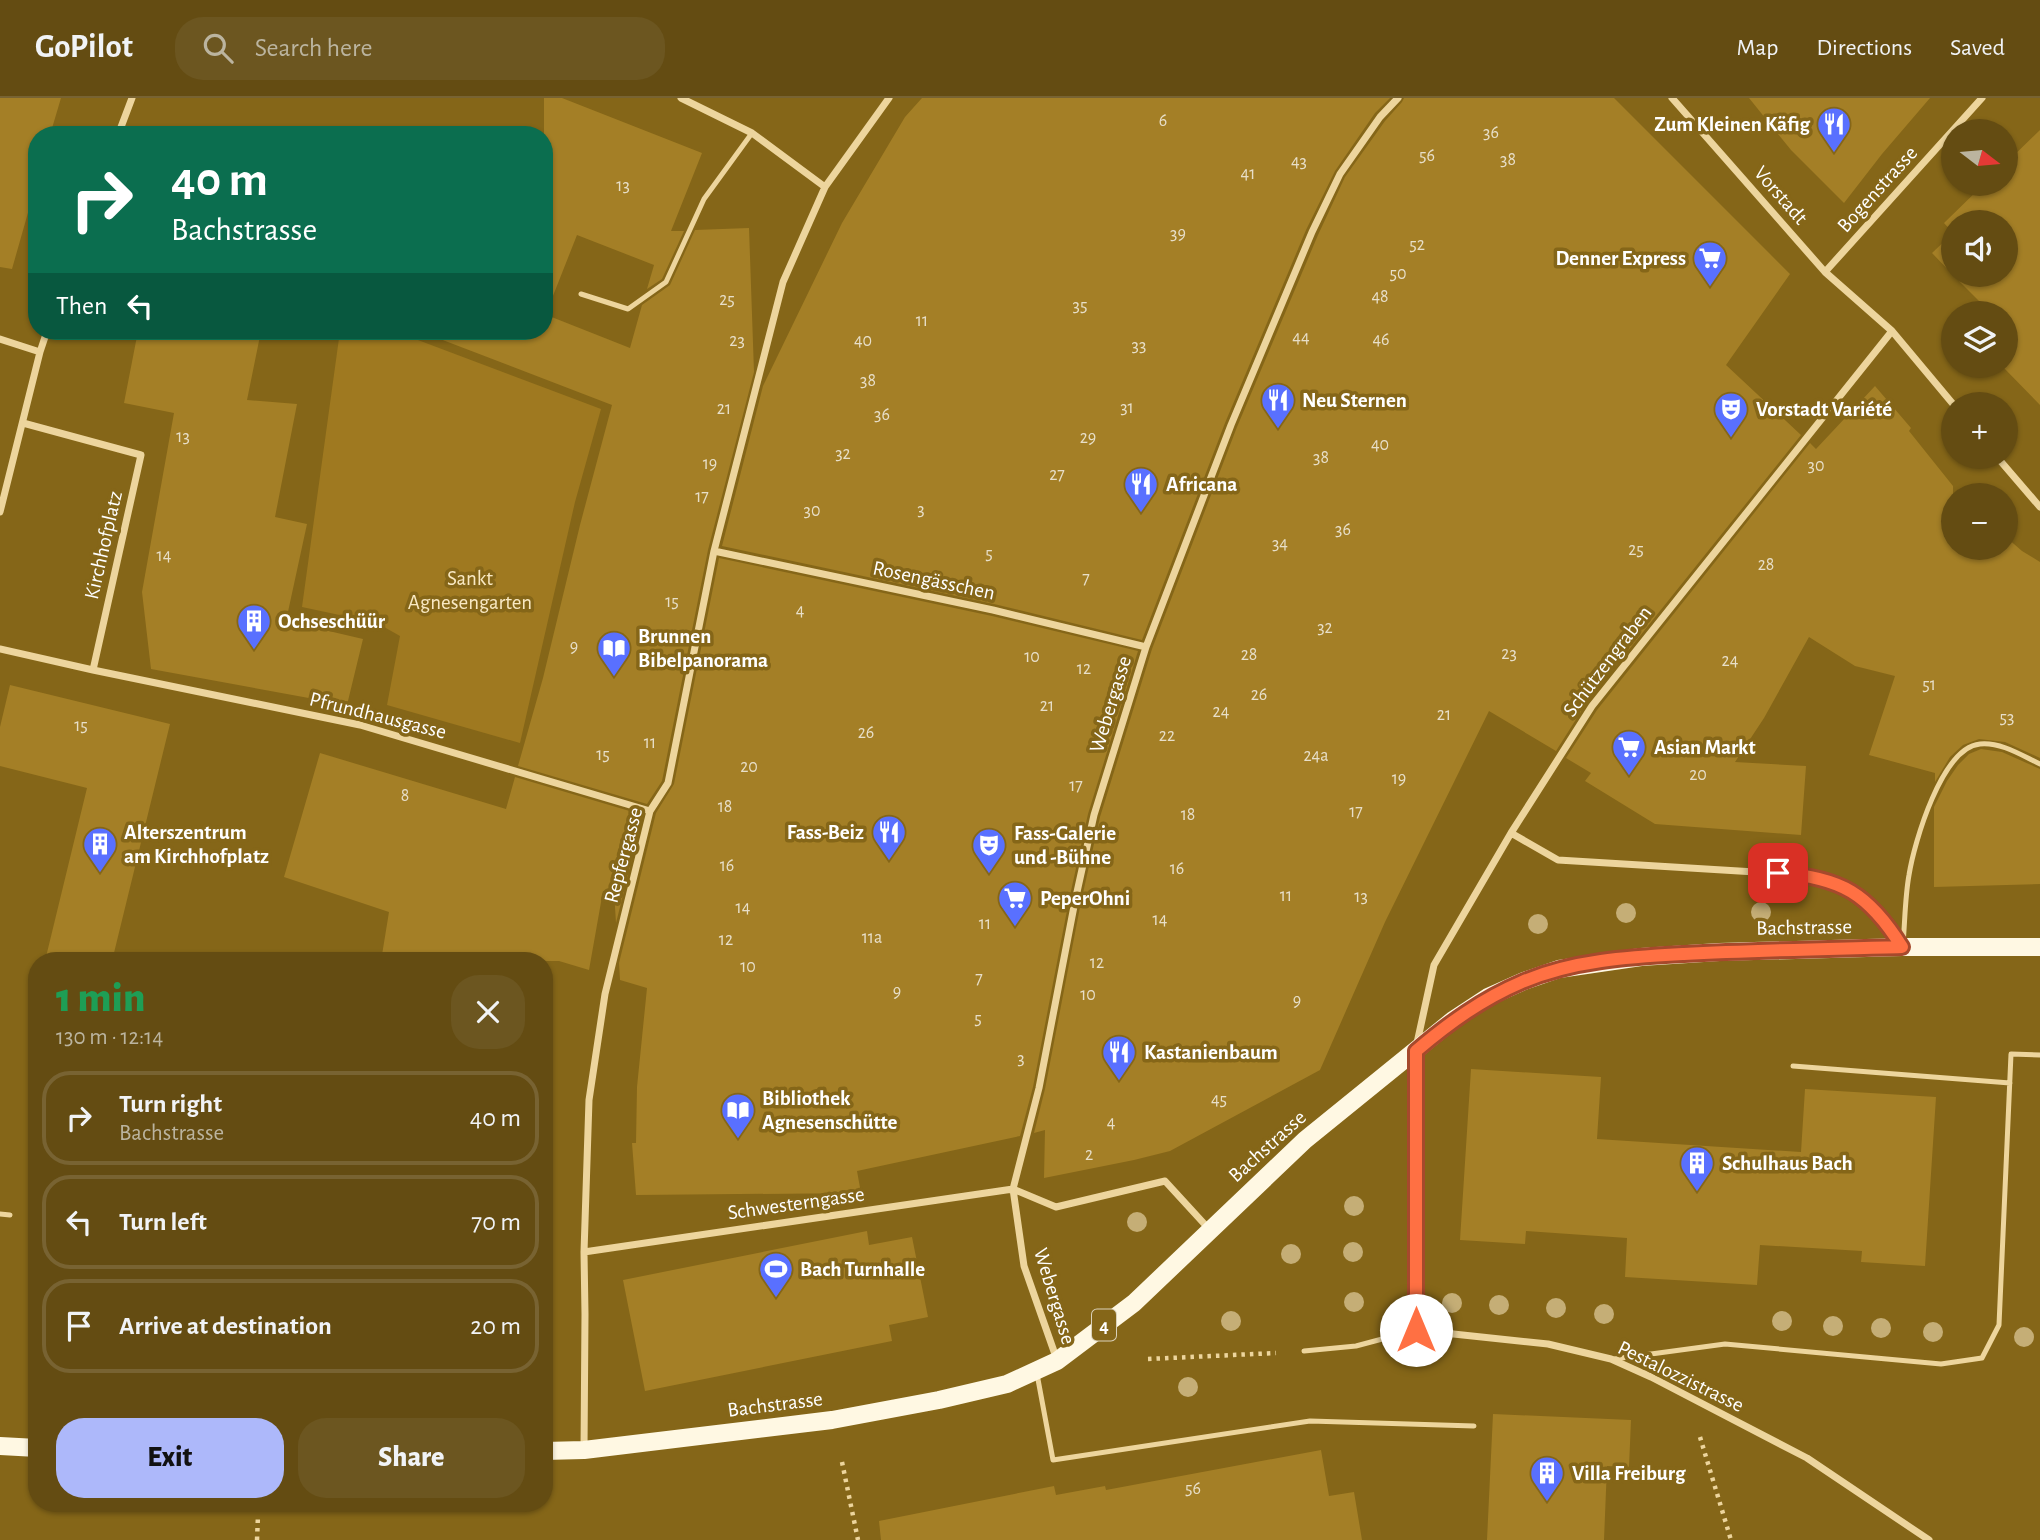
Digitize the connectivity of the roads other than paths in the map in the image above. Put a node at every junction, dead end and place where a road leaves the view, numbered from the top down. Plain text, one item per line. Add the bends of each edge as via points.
1 (132, 98) edge
2 (681, 98) edge
3 (889, 98) edge
4 (1398, 98) edge
5 (1672, 98) edge
6 (1982, 98) edge
7 (121, 126) edge
8 (751, 133) junction
9 (825, 187) junction
10 (1825, 272) junction
11 (581, 294) dead end
12 (1892, 331) junction
13 (0, 340) edge
14 (44, 340) edge
15 (40, 352) junction
16 (1943, 392) edge
17 (23, 423) junction
18 (2007, 469) edge
19 (0, 471) edge
20 (9, 473) junction
21 (2040, 507) edge
22 (0, 512) edge
23 (714, 551) junction
24 (1146, 646) junction
25 (0, 649) edge
26 (93, 670) junction
27 (2040, 764) edge
28 (650, 811) junction
29 (1511, 833) junction
30 (1902, 947) junction
31 (2040, 947) edge
32 (1416, 1051) junction
33 (2040, 1055) edge
34 (1793, 1066) dead end
35 (2010, 1083) junction
36 (1013, 1189) junction
37 (0, 1214) edge
38 (10, 1215) dead end
39 (1210, 1230) junction
40 (584, 1252) junction
41 (1416, 1330) junction
42 (1304, 1351) road end
43 (1611, 1359) junction
44 (1057, 1361) junction
45 (1036, 1371) junction
46 (1474, 1426) dead end
47 (0, 1446) edge
48 (28, 1448) edge
49 (583, 1450) junction
50 (553, 1451) edge
51 (1929, 1540) edge

1 - 7 street
2 - 8 street
3 - 9 street, Repfergasse
4 - 24 street, Webergasse via 1340,174 1312,232
5 - 10 street, Vorstadt
6 - 10 street, Bogenstrasse
8 - 9 street
8 - 11 lane via 704,199 666,282 628,310
9 - 23 street, Repfergasse via 783,282
10 - 12 street, Vorstadt
12 - 16 street, Vorstadt
12 - 29 street, Schützengraben via 1592,706
13 - 15 street
14 - 15 street
15 - 17 street
17 - 20 street
17 - 26 street, Kirchhofplatz via 141,455
18 - 21 street
19 - 20 street
20 - 22 street
23 - 24 street, Rosengässchen
23 - 28 street, Repfergasse via 668,783
24 - 36 street, Webergasse via 1094,815 1040,1088
25 - 26 street
26 - 28 street, Pfrundhausgasse via 360,725
27 - 30 lane via 1993,744 1976,744 1954,760 1940,780 1918,838 1909,875
28 - 40 street, Repfergasse via 605,994 589,1100
29 - 30 street via 1558,860 1805,875 1831,882 1869,904
29 - 32 street, Schützengraben via 1434,965
30 - 31 main road, Bachstrasse / 4
30 - 32 main road, Bachstrasse / 4 via 1641,957 1559,969 1488,997
32 - 39 main road, Bachstrasse / 4 via 1304,1140
32 - 41 street
33 - 35 lane via 2011,1054
34 - 35 lane
35 - 43 lane via 1999,1325 1982,1358 1941,1364 1725,1344
36 - 39 street via 1056,1207 1165,1181
36 - 40 street, Schwesterngasse
36 - 44 street, Webergasse via 1024,1266
37 - 38 lane
39 - 44 main road, Bachstrasse / 4 via 1134,1303
40 - 49 street, Repfergasse
41 - 42 lane via 1356,1346
41 - 43 street, Pestalozzistrasse via 1548,1345
43 - 51 street, Pestalozzistrasse via 1807,1458
44 - 45 main road, Bachstrasse / 4
45 - 46 lane via 1053,1460 1310,1421
45 - 49 main road, Bachstrasse / 4 via 1007,1384 832,1420
47 - 48 main road
49 - 50 main road, Bachstrasse / 4

